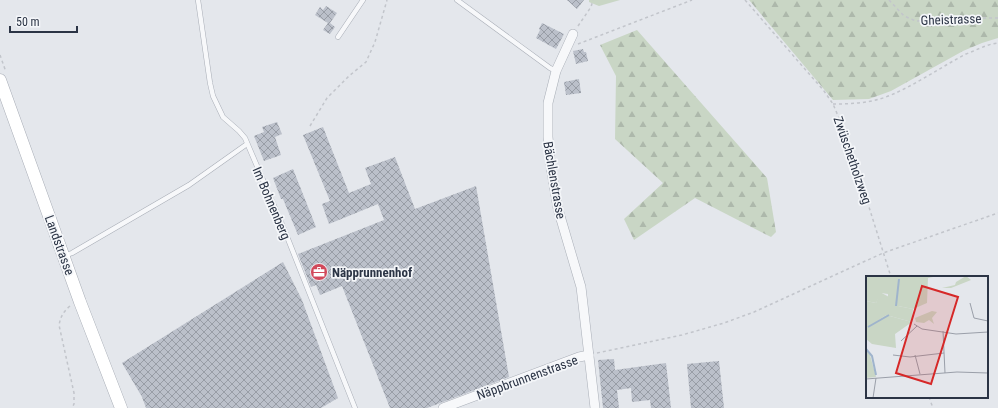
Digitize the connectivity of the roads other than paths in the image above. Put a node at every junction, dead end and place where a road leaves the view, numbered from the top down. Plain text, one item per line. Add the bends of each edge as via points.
1 (198, 0) edge
2 (364, 0) edge
3 (457, 0) edge
4 (338, 37) dead end
5 (571, 39) road end
6 (556, 71) junction
7 (0, 80) edge
8 (247, 144) junction
9 (64, 256) junction
10 (589, 355) junction
11 (122, 408) edge
12 (355, 408) edge
13 (443, 408) edge
14 (595, 408) edge

1 - 8 lane, Im Bohnenberg via 214,96 223,117 239,131
2 - 4 lane
3 - 6 lane
5 - 6 street, Bächlenstrasse
6 - 10 street, Bächlenstrasse via 548,103 551,168 558,209 580,287
7 - 9 main road, Landstrasse
8 - 9 lane via 188,185
8 - 12 lane, Im Bohnenberg via 284,229
9 - 11 main road, Landstrasse
10 - 13 street, Näppbrunnenstrasse
10 - 14 street, Bächlenstrasse

